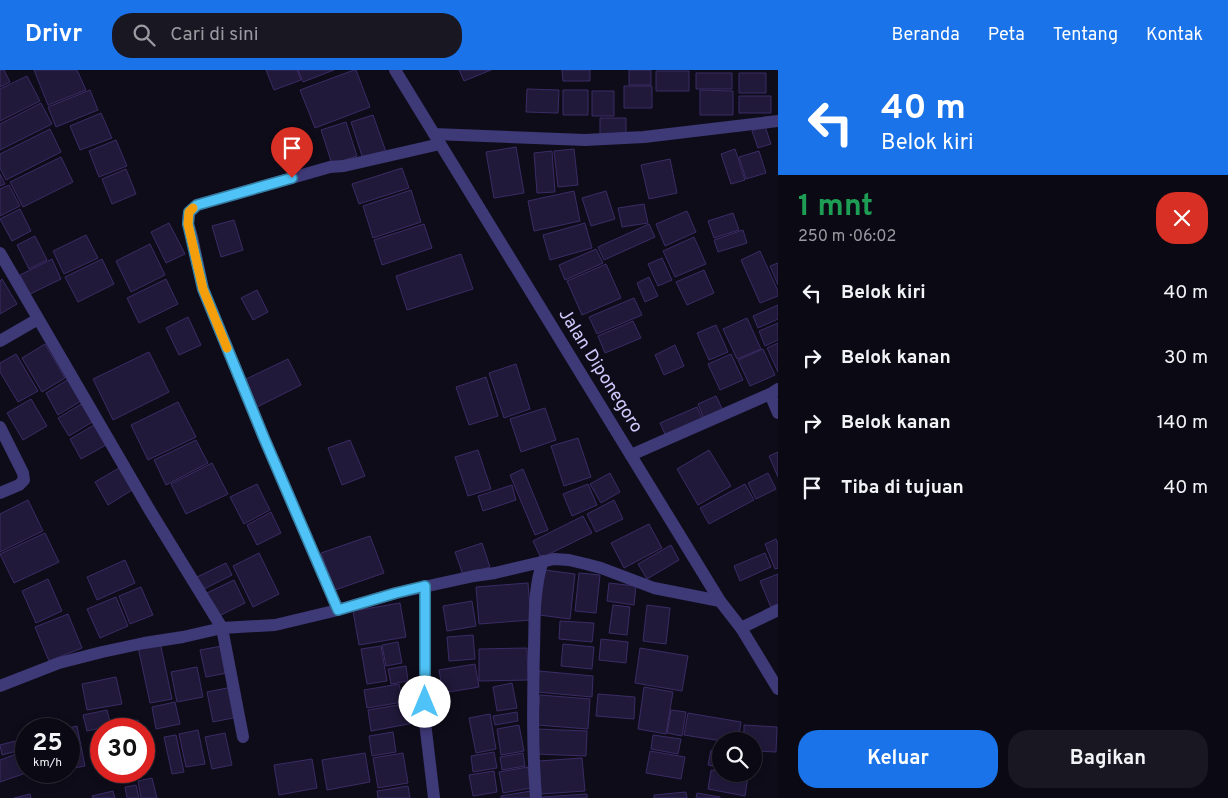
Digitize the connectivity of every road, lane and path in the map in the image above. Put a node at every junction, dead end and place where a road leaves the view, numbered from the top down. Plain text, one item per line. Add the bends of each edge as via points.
1 (394, 70) edge
2 (778, 121) edge
3 (437, 139) junction
4 (0, 253) edge
5 (38, 319) junction
6 (0, 341) edge
7 (774, 392) edge
8 (778, 413) edge
9 (0, 426) edge
10 (631, 454) junction
11 (0, 493) edge
12 (542, 561) junction
13 (425, 586) junction
14 (720, 601) junction
15 (338, 610) junction
16 (778, 610) edge
17 (222, 628) junction
18 (741, 628) junction
19 (0, 686) edge
20 (778, 689) edge
21 (243, 737) dead end
22 (434, 798) edge
23 (536, 798) edge

1 - 3 street, Jalan Diponegoro
2 - 3 street via 644,137
3 - 10 street, Jalan Diponegoro
3 - 15 street via 197,205 189,212 188,224 203,289
4 - 5 street
5 - 6 street
5 - 17 street
7 - 8 street
7 - 10 street
9 - 11 street via 24,480
10 - 14 street, Jalan Diponegoro
12 - 13 street
12 - 14 street via 554,559 586,564 654,588
12 - 23 street via 536,589 534,632 533,758
13 - 15 street
13 - 22 street via 426,722
14 - 18 street, Jalan Diponegoro
15 - 17 street via 275,625
16 - 18 street
17 - 19 street via 58,663
17 - 21 street
18 - 20 street, Jalan Diponegoro

